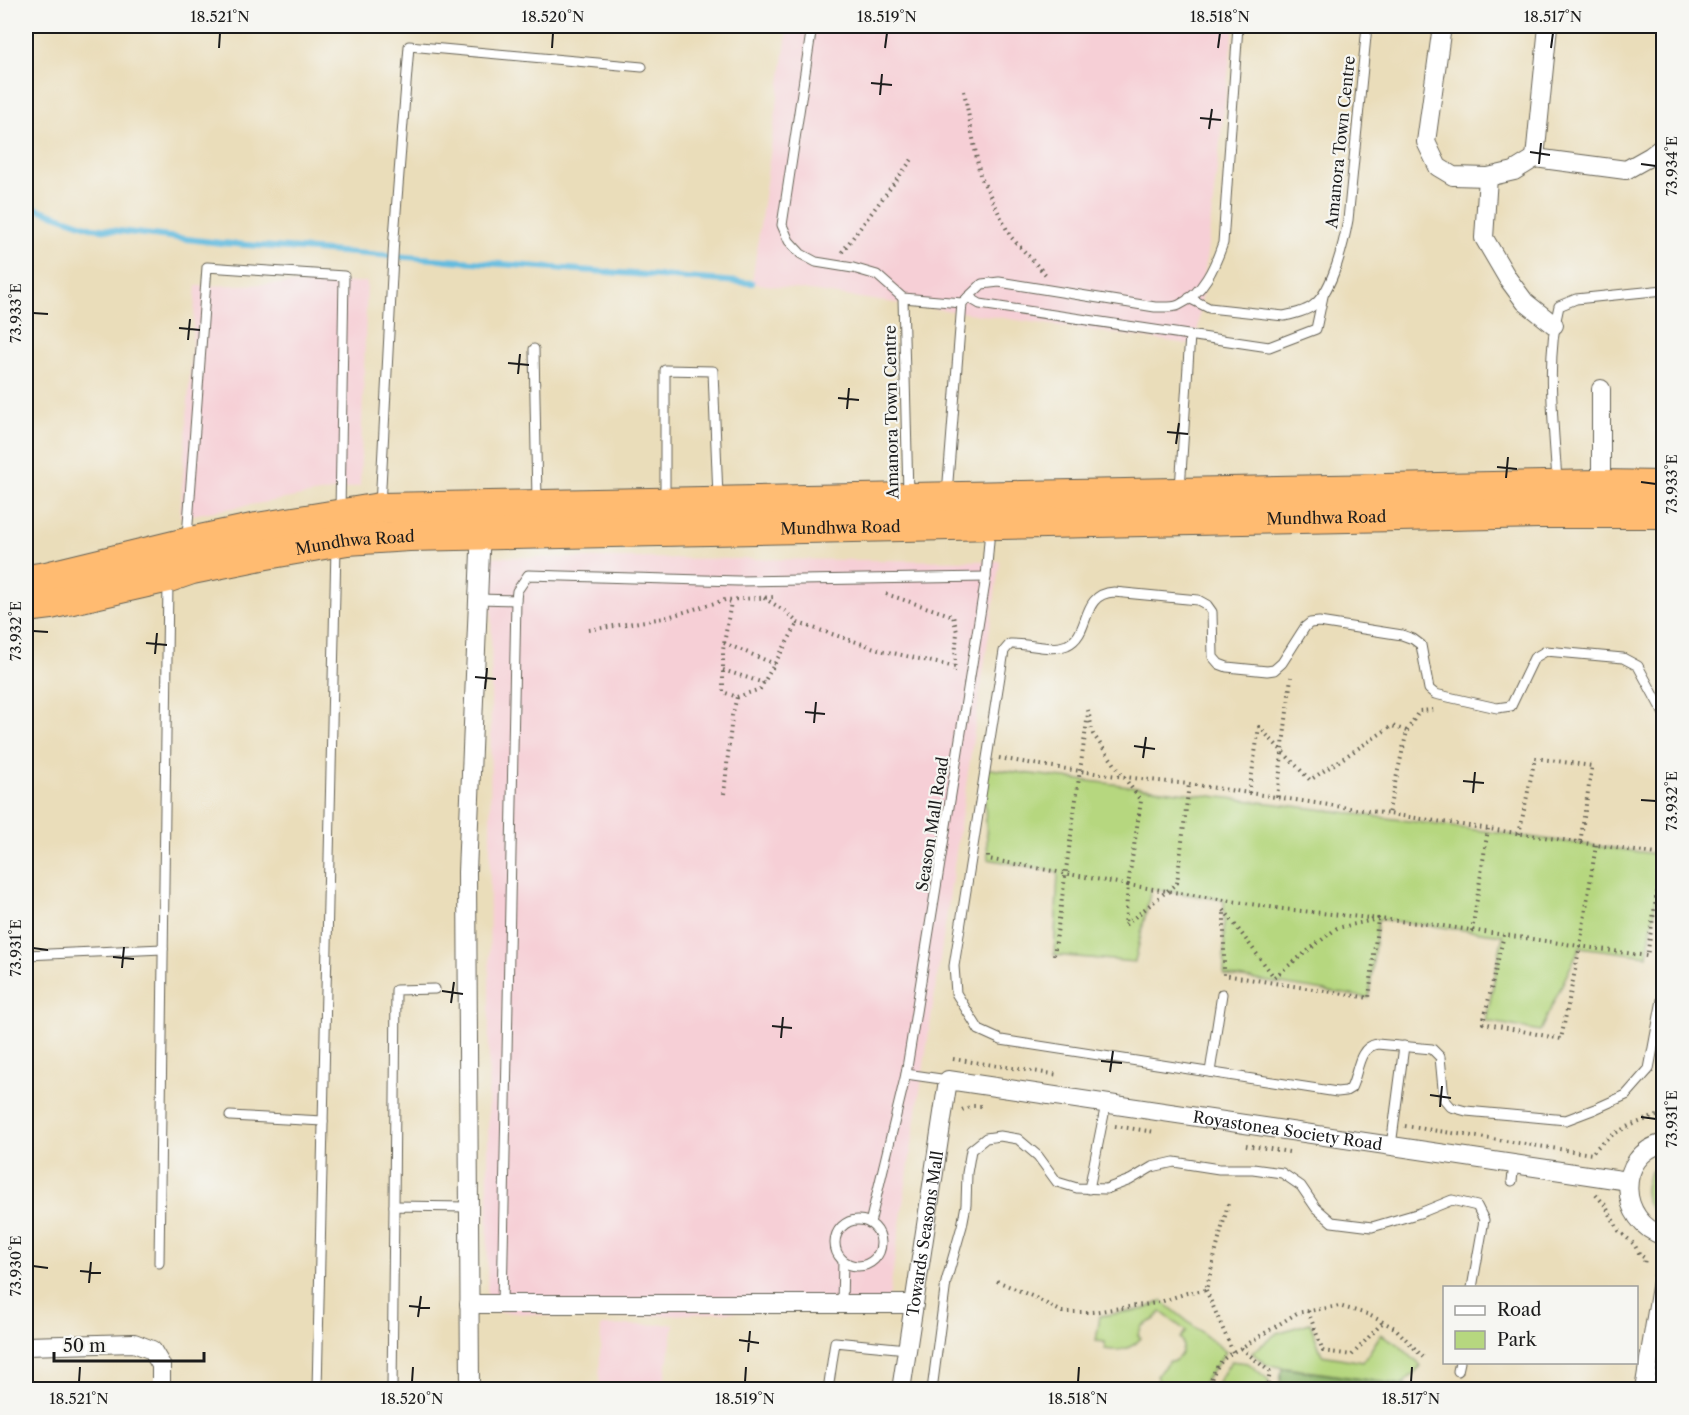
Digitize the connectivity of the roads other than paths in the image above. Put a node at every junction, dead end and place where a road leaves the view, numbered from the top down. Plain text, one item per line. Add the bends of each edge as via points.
1 (812, 26) edge
2 (1238, 26) edge
3 (1367, 26) edge
4 (1442, 26) edge
5 (1548, 26) edge
6 (642, 67) dead end
7 (1664, 146) edge
8 (1535, 158) junction
9 (1488, 177) junction
10 (1664, 290) edge
11 (1323, 294) junction
12 (903, 298) junction
13 (1189, 298) junction
14 (965, 300) junction
15 (1554, 325) junction
16 (1190, 335) junction
17 (534, 349) dead end
18 (1601, 389) dead end
19 (1601, 485) junction
20 (1664, 486) edge
21 (1179, 492) junction
22 (1557, 499) junction
23 (718, 502) junction
24 (665, 503) junction
25 (537, 506) junction
26 (380, 508) junction
27 (947, 510) junction
28 (908, 511) junction
29 (1664, 513) edge
30 (481, 520) junction
31 (990, 524) junction
32 (338, 528) junction
33 (186, 543) junction
34 (168, 577) junction
35 (987, 577) junction
36 (27, 593) edge
37 (478, 599) junction
38 (516, 600) junction
39 (1664, 714) edge
40 (163, 949) junction
41 (26, 955) edge
42 (435, 989) dead end
43 (1664, 989) edge
44 (1222, 994) dead end
45 (1404, 1046) junction
46 (1210, 1072) junction
47 (906, 1074) junction
48 (948, 1080) junction
49 (1106, 1104) junction
50 (230, 1116) dead end
51 (323, 1121) junction
52 (1664, 1143) edge
53 (1391, 1146) junction
54 (1628, 1181) junction
55 (1089, 1189) junction
56 (394, 1206) junction
57 (468, 1207) junction
58 (870, 1222) junction
59 (1664, 1236) edge
60 (843, 1261) junction
61 (159, 1263) dead end
62 (1664, 1269) edge
63 (1472, 1286) edge
64 (469, 1304) junction
65 (502, 1304) junction
66 (842, 1304) junction
67 (914, 1304) junction
68 (26, 1346) edge
69 (907, 1349) junction
70 (1651, 1378) edge
71 (161, 1389) edge
72 (317, 1389) edge
73 (392, 1389) edge
74 (470, 1389) edge
75 (828, 1389) edge
76 (901, 1389) edge
77 (932, 1389) edge

1 - 12 lane via 782,225 801,254 816,262 877,276
2 - 13 lane via 1222,243 1215,265
3 - 11 lane, Amanora Town Centre via 1348,220 1343,245
4 - 9 street via 1426,142 1438,167 1453,176
5 - 8 street
6 - 26 lane via 409,46 394,237
7 - 8 street via 1626,170
8 - 9 street via 1514,171
9 - 15 street via 1484,238 1525,302
10 - 15 lane via 1576,299 1558,306
11 - 13 lane, Amanora Town Centre via 1315,305 1284,316 1209,308
11 - 16 lane, Amanora Town Centre via 1316,329 1269,346
12 - 14 lane, Amanora Town Centre
12 - 28 lane, Amanora Town Centre
13 - 14 lane via 1178,306 1155,307 999,282 982,284
14 - 16 lane, Amanora Town Centre
14 - 27 lane
15 - 22 lane
16 - 21 lane
17 - 25 lane
18 - 19 street
19 - 20 highway, Mundhwa Road
19 - 22 highway, Mundhwa Road
21 - 22 highway, Mundhwa Road
21 - 27 highway, Mundhwa Road
22 - 29 highway, Mundhwa Road
22 - 31 highway, Mundhwa Road
23 - 24 highway, Mundhwa Road
23 - 24 lane via 713,371 664,370
23 - 28 highway, Mundhwa Road
24 - 25 highway, Mundhwa Road
25 - 30 highway, Mundhwa Road
26 - 30 highway, Mundhwa Road
26 - 32 highway, Mundhwa Road
27 - 28 highway, Mundhwa Road
27 - 31 highway, Mundhwa Road
28 - 30 highway, Mundhwa Road
30 - 32 highway, Mundhwa Road via 409,536
30 - 37 street
31 - 35 lane, Season Mall Road
32 - 33 highway, Mundhwa Road via 257,528
32 - 33 lane via 344,276 207,267
32 - 34 highway, Mundhwa Road
32 - 51 lane
33 - 36 highway, Mundhwa Road via 46,577
34 - 36 highway, Mundhwa Road via 51,604
34 - 40 lane
35 - 38 lane via 738,582 528,575
35 - 47 lane, Season Mall Road
37 - 38 lane
37 - 57 street via 467,872
38 - 65 lane
39 - 46 lane via 1638,666 1623,658 1546,651 1534,658 1511,706 1497,708 1435,694 1429,689 1421,645 1413,639 1319,622 1305,627 1274,670 1227,667 1213,657 1212,612 1198,600 1103,592 1095,598 1070,644 1058,648 1010,644 1004,651 954,966 956,993 979,1030 1001,1040
40 - 41 lane
40 - 61 lane
42 - 56 lane via 396,990
43 - 45 lane via 1649,1069 1626,1095 1566,1120 1451,1107 1444,1099 1440,1057 1432,1049
44 - 46 lane
45 - 46 lane via 1369,1046 1363,1051 1351,1088 1346,1092
45 - 53 lane
47 - 48 lane
47 - 58 lane, Season Mall Road
48 - 49 street, Royastonea Society Road
48 - 67 street, Towards Seasons Mall
49 - 53 street, Royastonea Society Road
49 - 55 lane
50 - 51 lane
51 - 72 lane
52 - 54 street via 1645,1152
53 - 54 street, Royastonea Society Road via 1513,1173
54 - 59 street via 1629,1202 1635,1215 1655,1234
55 - 63 lane via 1106,1189 1152,1167 1174,1162 1282,1173 1301,1186 1332,1222 1372,1227 1452,1200 1477,1206 1484,1220
55 - 77 lane via 1057,1182 1038,1156 1018,1139 986,1138 971,1150 966,1205 946,1282
56 - 57 lane
56 - 73 lane
57 - 64 street
58 - 60 lane via 855,1219 841,1226 835,1248
58 - 60 lane via 880,1234 881,1249 877,1256 872,1262 857,1266
60 - 66 lane
62 - 70 street
64 - 65 street
64 - 74 street
65 - 66 street
66 - 67 street
67 - 69 street, Towards Seasons Mall
68 - 71 street via 134,1343 152,1350 161,1365
69 - 75 lane via 835,1342
69 - 76 street, Towards Seasons Mall

